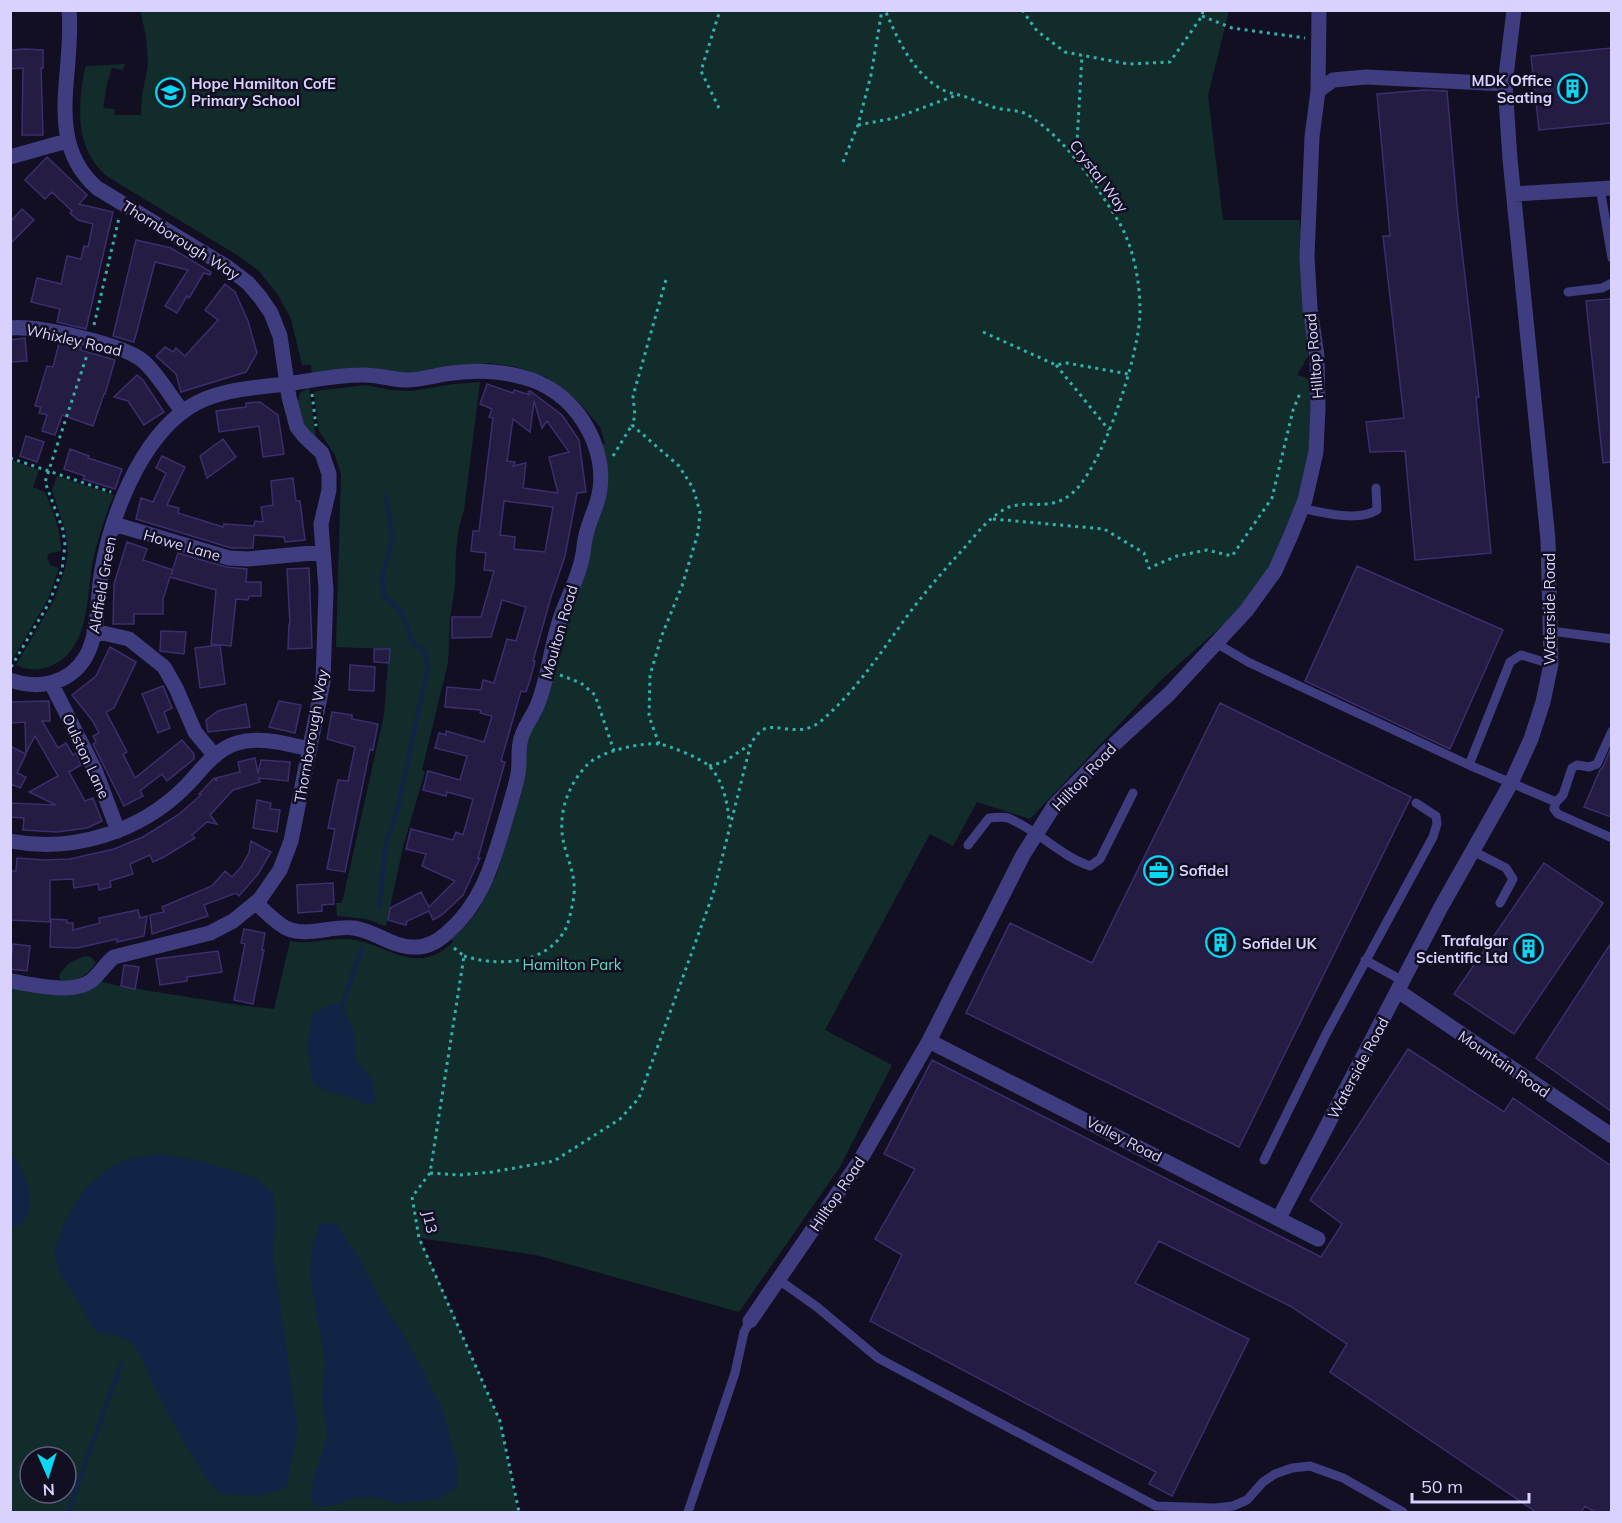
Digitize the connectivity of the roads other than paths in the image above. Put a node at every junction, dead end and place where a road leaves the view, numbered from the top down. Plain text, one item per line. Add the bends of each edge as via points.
1 (69, 10) edge
2 (1319, 10) edge
3 (1514, 10) edge
4 (1505, 84) junction
5 (1318, 91) junction
6 (67, 141) junction
7 (10, 157) edge
8 (1606, 188) edge
9 (1514, 194) junction
10 (1611, 258) edge
11 (1611, 283) edge
12 (1568, 292) dead end
13 (10, 328) edge
14 (287, 384) junction
15 (183, 412) junction
16 (1376, 488) dead end
17 (1301, 508) junction
18 (114, 524) junction
19 (323, 552) junction
20 (94, 631) junction
21 (1551, 631) junction
22 (1611, 639) edge
23 (1216, 643) junction
24 (1551, 664) junction
25 (10, 680) edge
26 (51, 683) junction
27 (1611, 731) edge
28 (310, 749) junction
29 (215, 756) junction
30 (1469, 765) junction
31 (1511, 783) junction
32 (1133, 793) dead end
33 (1556, 802) junction
34 (1416, 803) dead end
35 (118, 831) junction
36 (1037, 834) junction
37 (1611, 838) edge
38 (10, 841) edge
39 (968, 845) dead end
40 (1473, 851) junction
41 (256, 903) junction
42 (1500, 903) dead end
43 (1365, 960) junction
44 (10, 981) edge
45 (1400, 986) junction
46 (929, 1041) junction
47 (1611, 1136) edge
48 (1264, 1160) dead end
49 (1279, 1218) junction
50 (1318, 1239) dead end
51 (779, 1280) junction
52 (750, 1320) joint
53 (688, 1512) edge
54 (1403, 1512) edge

1 - 6 street, Thornborough Way via 64,116
2 - 5 street, Hilltop Road
3 - 4 street, Waterside Road
4 - 5 street via 1366,77 1334,80
4 - 9 street, Waterside Road
5 - 17 street, Hilltop Road via 1307,257 1317,356 1317,452
6 - 7 street
6 - 14 street, Thornborough Way via 83,175 97,188 227,267 254,290 278,329
8 - 9 street
8 - 10 lane
9 - 21 street, Waterside Road via 1546,508
11 - 12 lane via 1602,288
13 - 15 street, Whixley Road via 30,327 127,351 142,361
14 - 15 street, Aldfield Green via 220,394
14 - 19 street, Thornborough Way via 297,427 322,453 328,468 329,485 321,518
14 - 41 street, Moulton Road via 362,375 406,380 501,372 523,377 547,386 571,405 592,436 599,459 600,487 537,708 520,741 518,773 487,880 470,910 430,945 412,947 354,928 293,930
15 - 18 street, Aldfield Green via 155,438 124,496
16 - 17 lane via 1377,510 1369,515
17 - 23 street, Hilltop Road via 1275,572
18 - 19 street, Howe Lane via 229,558
18 - 20 street, Aldfield Green via 104,560
19 - 28 street, Thornborough Way via 327,598 324,676
20 - 26 street, Aldfield Green via 88,654 78,667
20 - 29 street via 129,639 164,667 195,732
21 - 22 lane
21 - 24 street, Waterside Road
23 - 30 lane via 1248,662
23 - 36 street, Hilltop Road via 1054,806
24 - 30 lane via 1521,655 1510,662
24 - 31 street, Waterside Road via 1531,739
25 - 26 street, Aldfield Green via 27,685
26 - 35 street, Oulston Lane via 94,770
27 - 33 lane via 1597,764 1572,768 1563,795
28 - 29 street via 255,740 234,744
28 - 41 street, Thornborough Way via 290,846
29 - 35 street via 167,802
30 - 31 lane
31 - 33 lane
31 - 40 street, Waterside Road
32 - 36 lane via 1100,859 1090,866
33 - 37 lane via 1554,809 1558,814
34 - 43 lane via 1436,816 1433,837
35 - 38 street via 65,843
36 - 39 lane via 1006,817 989,818
36 - 46 street, Hilltop Road
40 - 42 lane via 1506,868 1513,879
40 - 45 street, Waterside Road
41 - 44 street, Thornborough Way via 217,931 114,957 84,985 66,988
43 - 45 lane
43 - 48 lane
45 - 47 street, Mountain Road
45 - 49 street, Waterside Road
46 - 49 street, Valley Road
46 - 51 street, Hilltop Road via 859,1162
49 - 50 street, Valley Road
51 - 52 street, Hilltop Road
51 - 54 lane via 878,1358 1156,1506 1233,1506 1247,1500 1275,1474 1310,1466 1343,1478
52 - 53 lane, Hilltop Road

